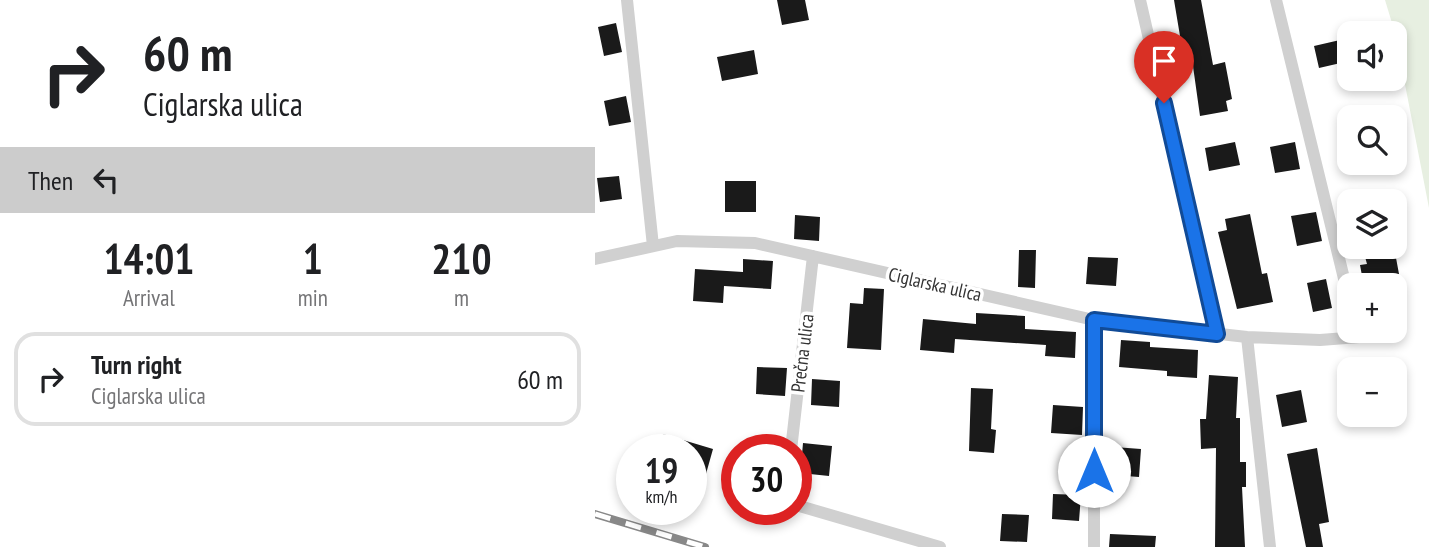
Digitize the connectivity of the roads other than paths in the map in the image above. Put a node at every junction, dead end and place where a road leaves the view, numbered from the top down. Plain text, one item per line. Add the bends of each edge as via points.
1 (627, 0) edge
2 (1140, 0) edge
3 (1276, 0) edge
4 (653, 246) junction
5 (813, 256) junction
6 (595, 259) edge
7 (1343, 273) edge
8 (1094, 320) junction
9 (1217, 334) junction
10 (1247, 337) junction
11 (1337, 339) edge
12 (793, 434) edge
13 (812, 510) edge
14 (940, 547) edge
15 (1094, 547) edge
16 (1270, 547) edge

1 - 4 street
2 - 9 street
3 - 7 street
4 - 5 street, Ciglarska ulica via 708,240 755,243
4 - 6 street, Ciglarska ulica
5 - 8 street, Ciglarska ulica
5 - 12 street, Prečna ulica
8 - 9 street, Ciglarska ulica
8 - 15 street
9 - 10 street, Ciglarska ulica
10 - 11 street, Ciglarska ulica
10 - 16 street
13 - 14 street

